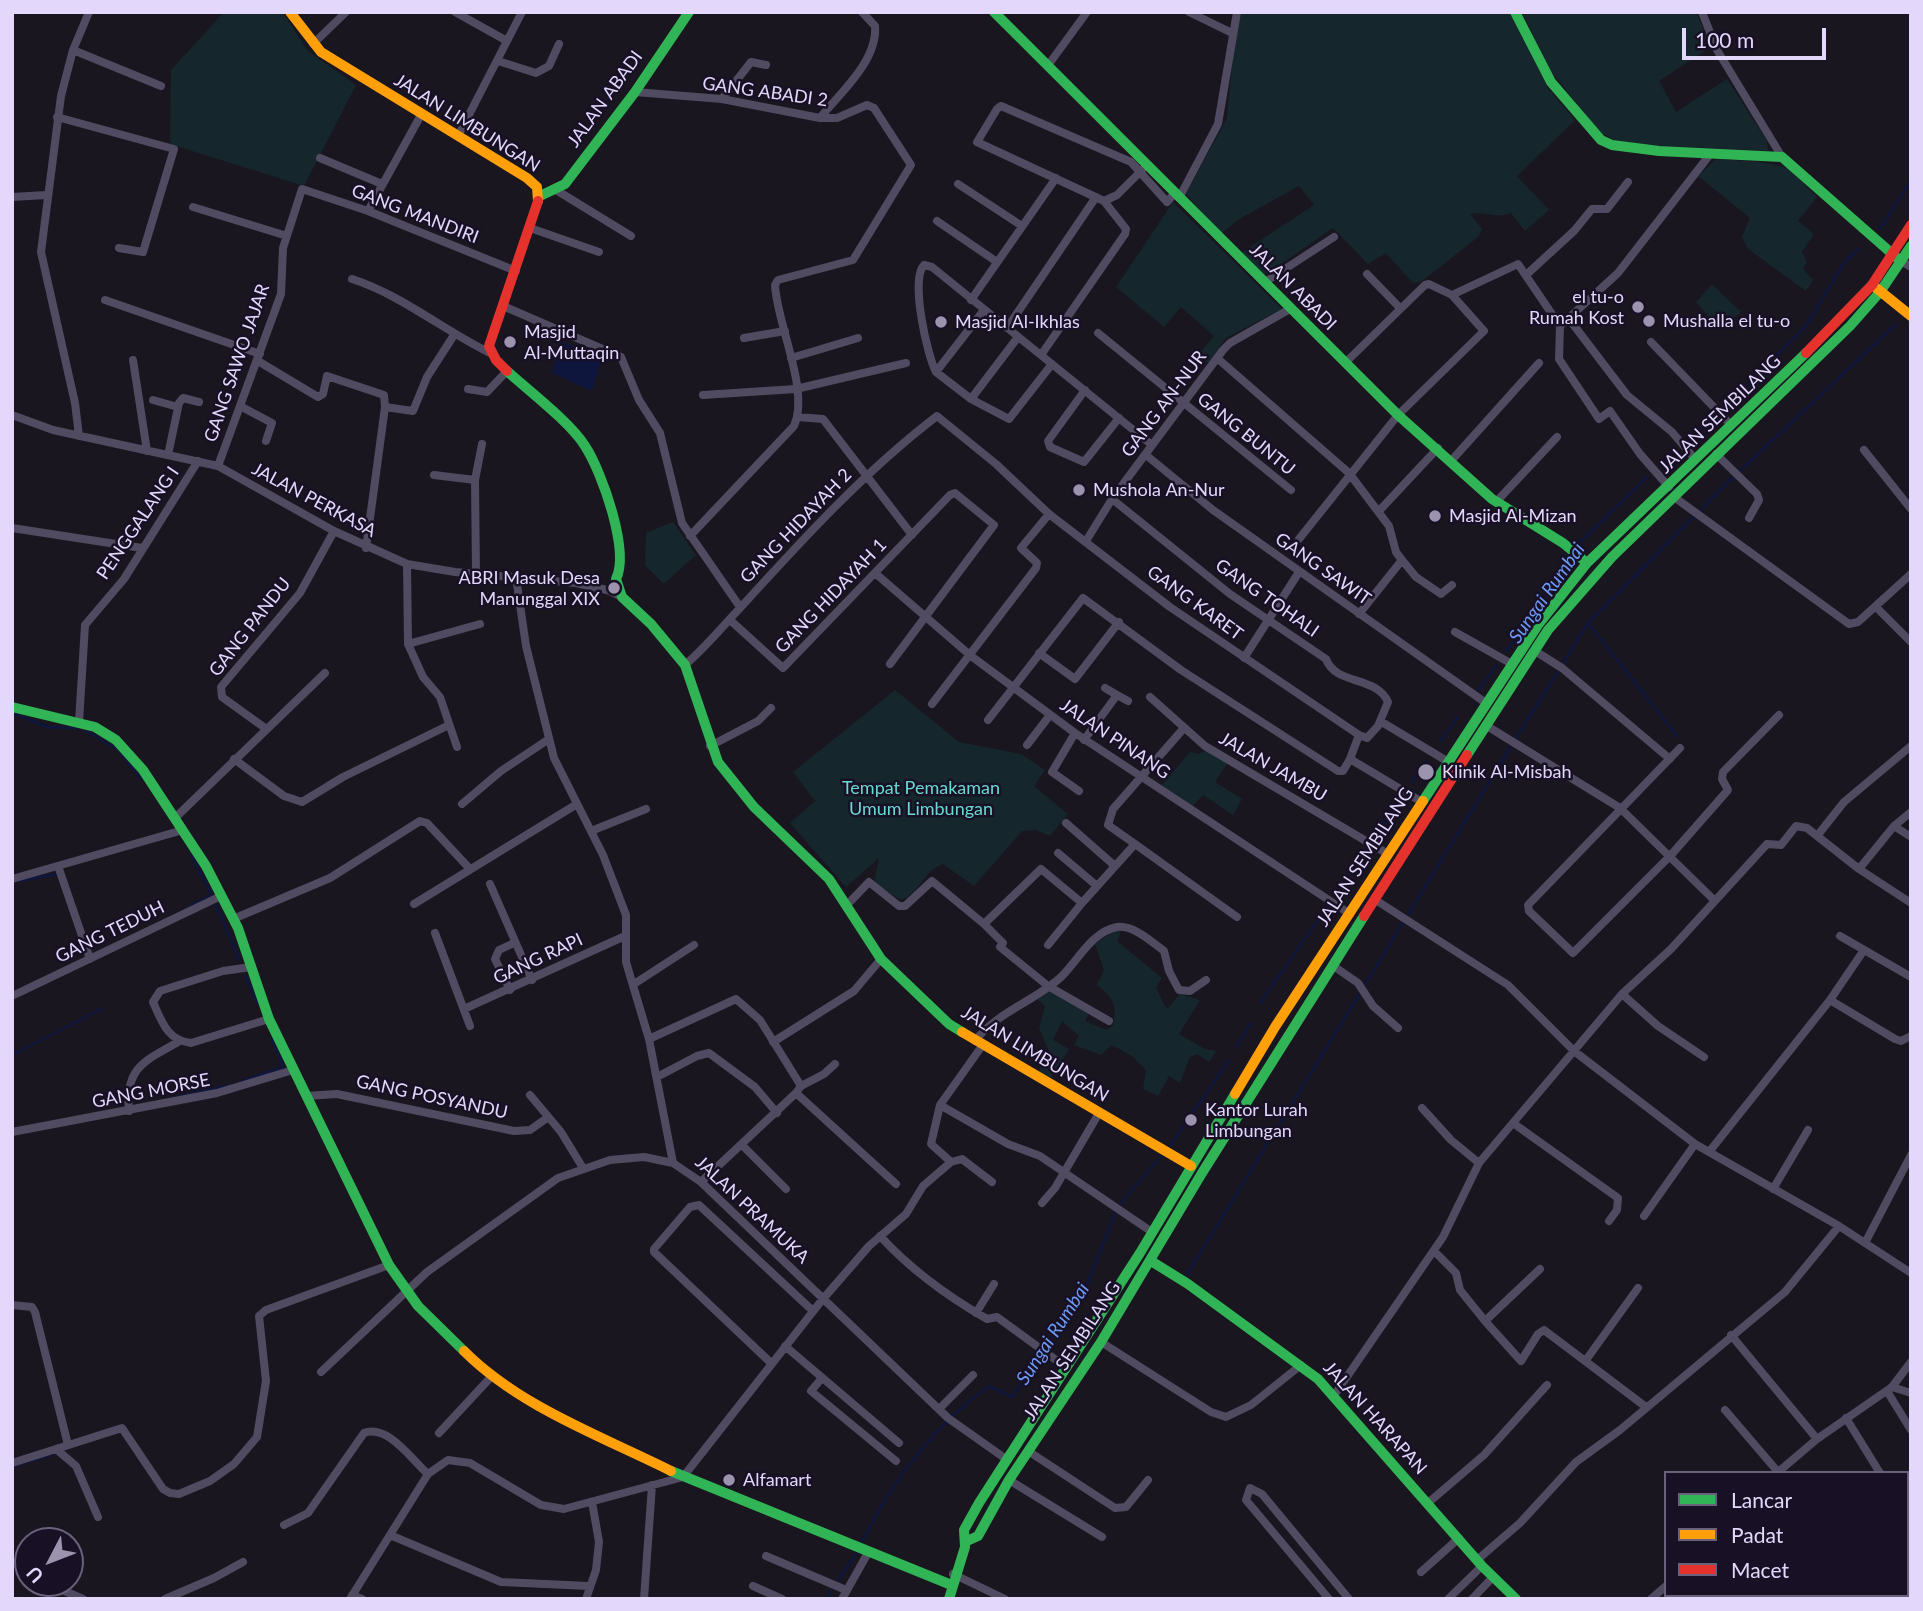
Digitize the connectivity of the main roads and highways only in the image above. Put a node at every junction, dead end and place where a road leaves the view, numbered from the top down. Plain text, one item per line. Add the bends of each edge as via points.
1 (290, 12) edge
2 (689, 12) edge
3 (994, 12) edge
4 (1515, 12) edge
5 (540, 196) junction
6 (1911, 225) edge
7 (1911, 246) edge
8 (1901, 261) edge
9 (1876, 288) junction
10 (1907, 312) edge
11 (1672, 492) junction
12 (1583, 560) junction
13 (12, 707) edge
14 (1191, 1166) junction
15 (1152, 1261) junction
16 (970, 1536) junction
17 (951, 1579) junction
18 (949, 1599) edge
19 (1516, 1599) edge

1 - 5 main road, JALAN LIMBUNGAN via 313,44 527,178
2 - 5 main road, JALAN ABADI via 565,184
3 - 12 main road, JALAN ABADI via 1049,64 1173,198 1398,415 1497,501
4 - 8 main road via 1550,82 1601,139 1628,148 1782,157
5 - 14 main road, JALAN LIMBUNGAN via 489,341 492,354 584,444 619,538 617,579 622,597 685,665 710,747 736,787 828,878 881,959 933,1011 979,1043
6 - 8 main road, JALAN SEMBILANG
7 - 8 main road, JALAN SEMBILANG
8 - 9 main road, JALAN SEMBILANG
9 - 10 main road
9 - 11 main road, JALAN SEMBILANG via 1797,380
9 - 11 main road, JALAN SEMBILANG via 1695,459
11 - 12 main road, JALAN SEMBILANG
11 - 15 main road, JALAN SEMBILANG via 1548,631 1332,965
12 - 14 main road, JALAN SEMBILANG via 1447,761
13 - 17 main road via 79,722 116,740 143,770 176,817 233,919 269,1019 388,1265 405,1290 491,1377 683,1477 849,1545
14 - 16 main road, JALAN SEMBILANG via 1006,1459
15 - 16 main road, JALAN SEMBILANG
15 - 19 main road, JALAN HARAPAN via 1301,1365
16 - 17 main road, JALAN SEMBILANG
17 - 18 main road, JALAN SEMBILANG

